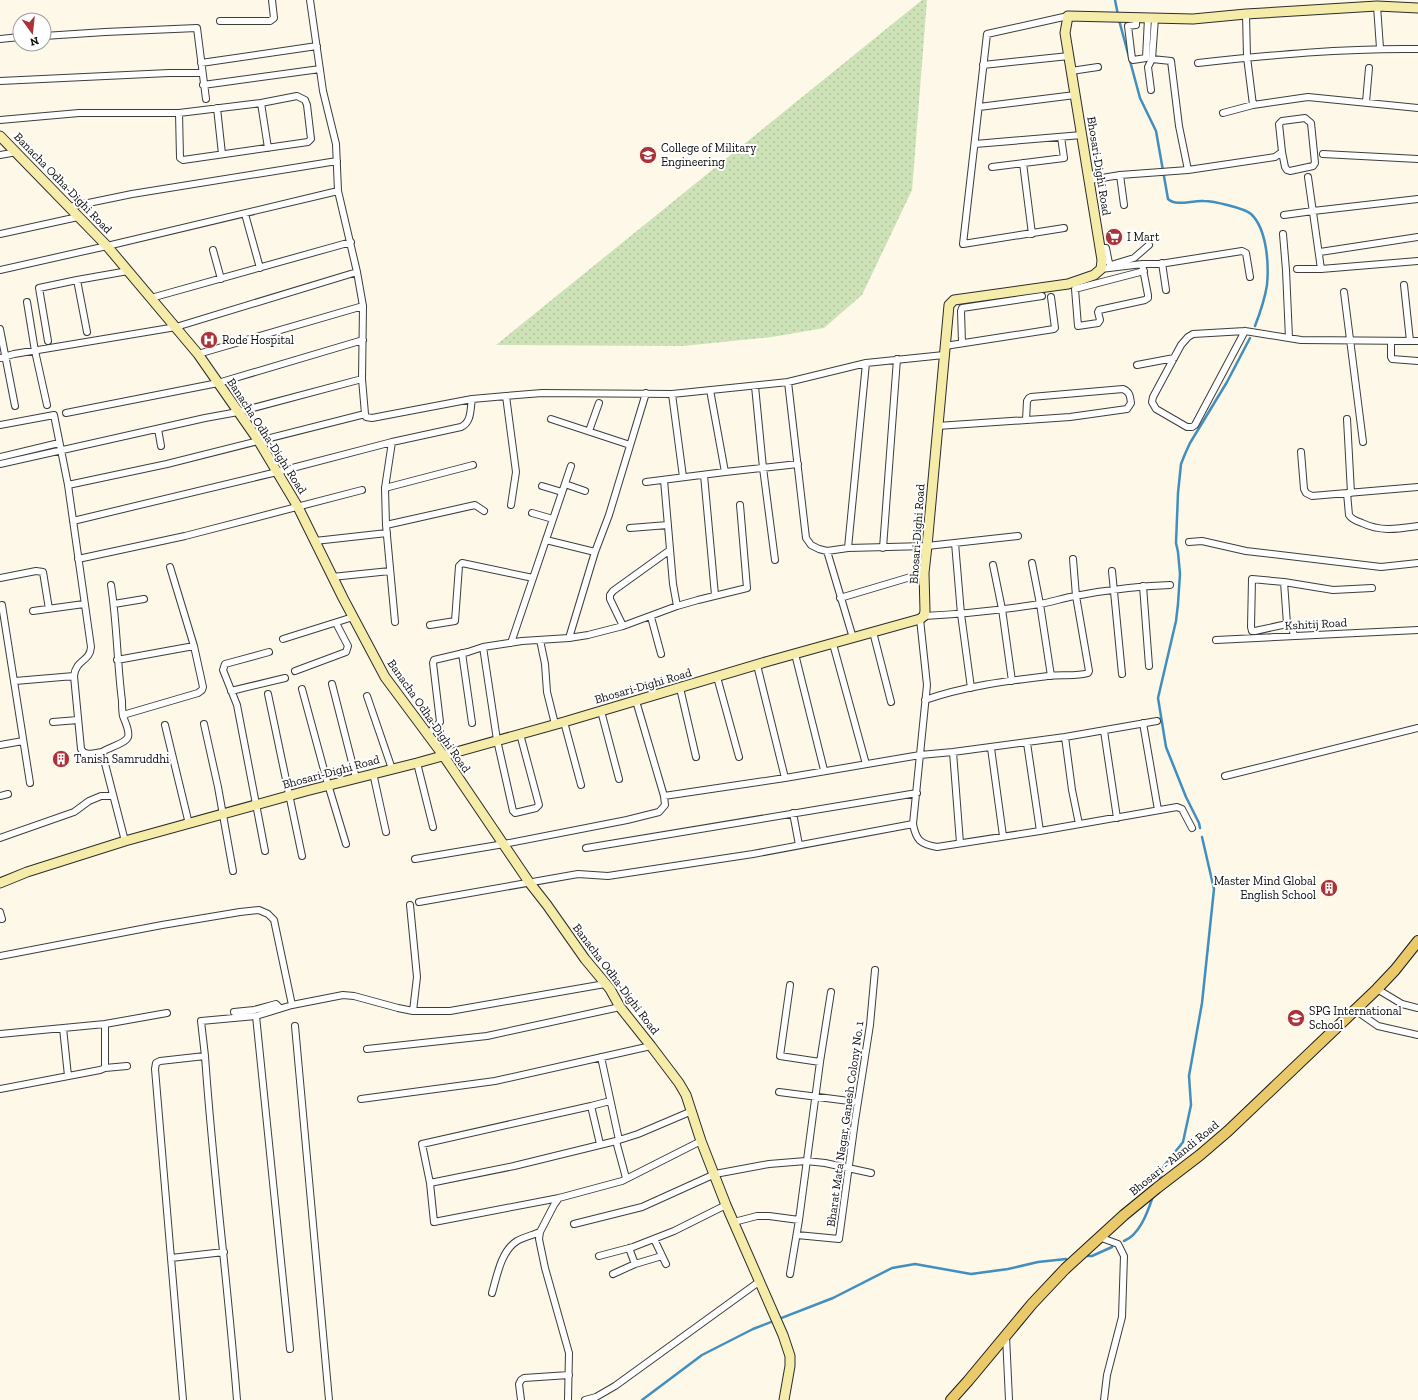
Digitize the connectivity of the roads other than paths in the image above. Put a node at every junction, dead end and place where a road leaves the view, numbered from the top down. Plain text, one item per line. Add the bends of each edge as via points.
1 (272, 0) edge
2 (310, 0) edge
3 (1378, 6) junction
4 (1418, 8) edge
5 (1246, 14) junction
6 (1068, 16) junction
7 (220, 21) dead end
8 (1150, 21) junction
9 (1136, 22) junction
10 (52, 35) edge
11 (12, 38) edge
12 (0, 39) edge
13 (317, 46) junction
14 (1380, 48) junction
15 (1418, 49) edge
16 (1069, 56) junction
17 (1247, 57) junction
18 (1152, 59) junction
19 (201, 63) junction
20 (1198, 63) dead end
21 (983, 65) junction
22 (1098, 67) dead end
23 (1369, 68) dead end
24 (320, 69) junction
25 (1071, 71) junction
26 (202, 73) junction
27 (0, 81) edge
28 (203, 85) junction
29 (1151, 90) dead end
30 (1075, 95) junction
31 (206, 99) dead end
32 (1366, 102) junction
33 (261, 103) junction
34 (1253, 105) junction
35 (979, 107) junction
36 (217, 108) junction
37 (1418, 108) edge
38 (179, 113) junction
39 (1223, 113) dead end
40 (0, 120) edge
41 (1082, 135) junction
42 (0, 136) edge
43 (1061, 137) junction
44 (975, 144) junction
45 (268, 148) junction
46 (17, 152) junction
47 (1282, 152) junction
48 (222, 154) junction
49 (1323, 154) dead end
50 (0, 156) edge
51 (1418, 159) edge
52 (337, 161) junction
53 (1022, 163) junction
54 (992, 167) dead end
55 (1188, 170) junction
56 (1120, 176) junction
57 (1308, 178) dead end
58 (1090, 180) junction
59 (338, 191) junction
60 (1418, 199) edge
61 (1124, 205) dead end
62 (69, 207) junction
63 (1313, 211) junction
64 (245, 214) junction
65 (1284, 215) dead end
66 (78, 217) junction
67 (1064, 228) dead end
68 (0, 234) edge
69 (1032, 234) junction
70 (1283, 234) dead end
71 (1418, 237) edge
72 (351, 242) junction
73 (1149, 245) dead end
74 (107, 246) junction
75 (1100, 248) junction
76 (213, 250) dead end
77 (1320, 252) junction
78 (1418, 261) edge
79 (1142, 264) junction
80 (1162, 264) junction
81 (260, 268) junction
82 (1101, 269) junction
83 (1297, 269) dead end
84 (1321, 269) junction
85 (0, 270) edge
86 (128, 271) junction
87 (1144, 271) junction
88 (357, 272) junction
89 (1250, 277) dead end
90 (221, 279) junction
91 (77, 280) junction
92 (1404, 285) dead end
93 (1166, 290) dead end
94 (1344, 292) dead end
95 (1042, 296) dead end
96 (1051, 297) dead end
97 (151, 298) junction
98 (27, 302) dead end
99 (363, 306) junction
100 (176, 327) junction
101 (0, 329) edge
102 (1245, 331) junction
103 (87, 332) dead end
104 (1289, 338) junction
105 (362, 340) junction
106 (1349, 340) junction
107 (48, 341) dead end
108 (1391, 341) junction
109 (1410, 341) junction
110 (1418, 341) edge
111 (962, 343) junction
112 (35, 350) junction
113 (945, 350) junction
114 (198, 354) junction
115 (3, 357) edge
116 (1174, 358) junction
117 (897, 359) junction
118 (1418, 361) edge
119 (866, 363) junction
120 (1137, 365) dead end
121 (362, 379) junction
122 (788, 382) junction
123 (218, 383) junction
124 (755, 386) junction
125 (710, 390) junction
126 (646, 393) junction
127 (672, 394) junction
128 (506, 396) junction
129 (472, 399) junction
130 (599, 403) dead end
131 (47, 405) dead end
132 (15, 406) dead end
133 (238, 412) junction
134 (66, 413) dead end
135 (365, 414) junction
136 (551, 419) dead end
137 (1346, 419) dead end
138 (1026, 420) junction
139 (0, 426) edge
140 (937, 426) junction
141 (158, 429) junction
142 (589, 431) junction
143 (258, 440) junction
144 (392, 442) junction
145 (1363, 442) dead end
146 (630, 445) junction
147 (161, 446) dead end
148 (60, 447) junction
149 (1301, 452) dead end
150 (0, 457) edge
151 (0, 464) edge
152 (798, 464) junction
153 (473, 465) dead end
154 (571, 466) dead end
155 (763, 468) junction
156 (277, 472) junction
157 (725, 472) junction
158 (704, 474) junction
159 (683, 477) junction
160 (664, 480) junction
161 (646, 482) dead end
162 (565, 484) junction
163 (68, 485) junction
164 (542, 486) dead end
165 (1418, 487) edge
166 (385, 488) junction
167 (362, 490) dead end
168 (585, 491) dead end
169 (562, 492) junction
170 (1349, 493) junction
171 (511, 505) dead end
172 (740, 505) dead end
173 (298, 507) junction
174 (484, 511) dead end
175 (532, 513) dead end
176 (553, 519) junction
177 (73, 521) junction
178 (386, 525) junction
179 (668, 525) junction
180 (1418, 526) edge
181 (630, 528) dead end
182 (387, 533) junction
183 (1018, 536) dead end
184 (546, 540) junction
185 (315, 541) junction
186 (1189, 542) dead end
187 (955, 543) junction
188 (927, 546) junction
189 (848, 548) junction
190 (883, 548) junction
191 (670, 550) junction
192 (827, 551) junction
193 (595, 552) junction
194 (78, 559) junction
195 (1073, 559) dead end
196 (775, 560) dead end
197 (1032, 562) dead end
198 (1418, 563) edge
199 (994, 565) dead end
200 (170, 567) dead end
201 (390, 571) junction
202 (1112, 571) dead end
203 (924, 573) junction
204 (332, 577) junction
205 (0, 578) edge
206 (533, 578) junction
207 (1284, 582) junction
208 (110, 585) dead end
209 (1170, 585) dead end
210 (1143, 586) junction
211 (1372, 588) dead end
212 (1113, 590) junction
213 (715, 595) junction
214 (1076, 596) junction
215 (840, 598) junction
216 (144, 599) dead end
217 (84, 604) junction
218 (114, 604) junction
219 (1040, 604) junction
220 (2, 605) dead end
221 (677, 606) junction
222 (49, 609) junction
223 (1002, 609) junction
224 (33, 611) dead end
225 (962, 614) junction
226 (353, 617) junction
227 (651, 617) junction
228 (922, 618) junction
229 (395, 622) dead end
230 (336, 623) junction
231 (1287, 624) junction
232 (430, 625) dead end
233 (623, 626) junction
234 (1418, 630) edge
235 (873, 632) junction
236 (1294, 636) junction
237 (569, 638) junction
238 (853, 638) junction
239 (283, 639) dead end
240 (540, 640) junction
241 (1216, 640) dead end
242 (512, 643) junction
243 (833, 644) junction
244 (194, 646) junction
245 (483, 647) junction
246 (269, 652) dead end
247 (462, 653) junction
248 (661, 654) dead end
249 (795, 654) junction
250 (117, 660) junction
251 (757, 665) junction
252 (1149, 666) dead end
253 (295, 671) dead end
254 (1122, 674) dead end
255 (74, 676) junction
256 (1051, 676) junction
257 (717, 677) junction
258 (285, 678) dead end
259 (15, 681) junction
260 (1012, 681) junction
261 (332, 684) dead end
262 (680, 688) junction
263 (971, 688) junction
264 (302, 689) dead end
265 (231, 691) junction
266 (268, 694) dead end
267 (367, 696) dead end
268 (925, 700) junction
269 (636, 701) junction
270 (891, 702) dead end
271 (601, 711) junction
272 (123, 715) junction
273 (78, 720) junction
274 (1157, 721) dead end
275 (53, 722) dead end
276 (472, 723) dead end
277 (559, 723) junction
278 (1143, 723) junction
279 (204, 724) dead end
280 (165, 726) dead end
281 (1418, 728) edge
282 (1104, 731) junction
283 (520, 734) junction
284 (428, 735) junction
285 (1065, 737) junction
286 (497, 740) junction
287 (23, 741) junction
288 (1027, 743) junction
289 (0, 745) edge
290 (991, 748) junction
291 (102, 752) junction
292 (953, 752) junction
293 (920, 754) junction
294 (443, 755) junction
295 (696, 757) dead end
296 (739, 757) dead end
297 (417, 762) junction
298 (866, 764) junction
299 (392, 769) junction
300 (824, 770) junction
301 (373, 774) junction
302 (1225, 776) dead end
303 (356, 778) junction
304 (785, 778) junction
305 (619, 780) dead end
306 (30, 783) dead end
307 (328, 785) junction
308 (581, 785) dead end
309 (916, 793) junction
310 (8, 794) dead end
311 (0, 796) edge
312 (113, 796) junction
313 (289, 796) junction
314 (664, 796) junction
315 (257, 805) junction
316 (1158, 810) junction
317 (793, 813) junction
318 (223, 814) junction
319 (1117, 818) junction
320 (189, 824) junction
321 (913, 824) junction
322 (1079, 824) junction
323 (433, 827) dead end
324 (1192, 828) dead end
325 (1040, 831) junction
326 (386, 832) dead end
327 (1003, 836) junction
328 (0, 838) edge
329 (125, 841) junction
330 (960, 843) junction
331 (346, 844) dead end
332 (504, 844) junction
333 (799, 845) junction
334 (586, 848) dead end
335 (265, 851) dead end
336 (302, 856) dead end
337 (415, 859) dead end
338 (233, 871) dead end
339 (529, 882) junction
340 (0, 883) edge
341 (419, 902) dead end
342 (410, 905) dead end
343 (1418, 941) edge
344 (0, 956) edge
345 (875, 970) dead end
346 (605, 984) junction
347 (790, 986) dead end
348 (1377, 989) junction
349 (831, 992) dead end
350 (292, 1005) junction
351 (620, 1007) junction
352 (280, 1008) junction
353 (1418, 1008) edge
354 (1355, 1010) junction
355 (413, 1011) junction
356 (234, 1012) dead end
357 (167, 1013) dead end
358 (256, 1016) junction
359 (105, 1024) junction
360 (295, 1026) dead end
361 (63, 1028) junction
362 (0, 1034) edge
363 (1418, 1035) edge
364 (651, 1046) junction
365 (367, 1049) dead end
366 (205, 1056) junction
367 (601, 1057) junction
368 (820, 1062) junction
369 (127, 1066) dead end
370 (105, 1068) junction
371 (68, 1076) junction
372 (0, 1089) edge
373 (779, 1092) dead end
374 (816, 1096) junction
375 (361, 1099) dead end
376 (610, 1101) junction
377 (858, 1102) junction
378 (591, 1106) junction
379 (692, 1112) junction
380 (618, 1140) junction
381 (701, 1141) junction
382 (600, 1144) junction
383 (806, 1161) junction
384 (849, 1167) junction
385 (871, 1173) dead end
386 (715, 1174) junction
387 (626, 1178) junction
388 (430, 1182) junction
389 (560, 1198) junction
390 (726, 1205) junction
391 (799, 1220) junction
392 (734, 1222) junction
393 (574, 1224) dead end
394 (540, 1232) junction
395 (796, 1235) junction
396 (1099, 1237) junction
397 (654, 1239) junction
398 (629, 1248) junction
399 (224, 1252) junction
400 (599, 1256) dead end
401 (662, 1256) junction
402 (171, 1258) junction
403 (635, 1264) junction
404 (666, 1264) dead end
405 (613, 1274) dead end
406 (790, 1274) dead end
407 (760, 1281) junction
408 (492, 1293) dead end
409 (1006, 1336) junction
410 (290, 1349) dead end
411 (569, 1375) junction
412 (183, 1400) edge
413 (237, 1400) edge
414 (328, 1400) edge
415 (520, 1400) edge
416 (568, 1400) edge
417 (585, 1400) edge
418 (784, 1400) edge
419 (951, 1400) edge
420 (1009, 1400) edge
421 (1104, 1400) edge

1 - 7 street via 274,18 270,21
2 - 13 street
3 - 4 street
3 - 5 street
3 - 14 street
5 - 8 street
5 - 17 street
6 - 9 street via 1125,18
6 - 16 street, Bhosari-Dighi Road via 1065,33
6 - 21 street via 987,34
8 - 9 street
8 - 9 street via 1146,58 1134,60 1128,26
8 - 18 street
10 - 19 street via 197,28
11 - 12 street
13 - 19 street
13 - 24 street
14 - 15 street
14 - 17 street
16 - 21 street
16 - 25 street, Bhosari-Dighi Road
17 - 20 street
17 - 34 street
18 - 29 street via 1148,67
18 - 55 street via 1171,61
19 - 26 street
21 - 35 street
22 - 25 street
23 - 32 street
24 - 28 street
24 - 52 street via 336,144
25 - 30 street, Bhosari-Dighi Road
26 - 27 street
26 - 28 street
28 - 31 street
30 - 35 street
30 - 41 street, Bhosari-Dighi Road
32 - 34 street via 1308,96
32 - 37 street
33 - 36 street
33 - 45 street
33 - 45 street via 298,96 305,100 307,105 310,140
34 - 39 street
35 - 44 street
36 - 38 street
36 - 48 street
38 - 40 street via 79,113
38 - 48 street via 181,160
41 - 43 street
41 - 58 street, Bhosari-Dighi Road
42 - 46 street, Banacha Odha-Dighi Road
43 - 44 street
43 - 53 street via 1064,158
44 - 69 street via 963,244
45 - 48 street
46 - 50 street
46 - 62 street, Banacha Odha-Dighi Road
47 - 47 street via 1287,170 1313,166 1315,163 1311,123 1308,120 1282,120 1279,124
47 - 55 street via 1275,157
49 - 51 street
52 - 59 street
52 - 62 street via 132,194
53 - 54 street
53 - 69 street
55 - 56 street
56 - 58 street
56 - 61 street
57 - 63 street
58 - 75 street, Bhosari-Dighi Road
59 - 64 street
59 - 72 street
60 - 63 street
62 - 66 street, Banacha Odha-Dighi Road
63 - 65 street
63 - 77 street
64 - 74 street
64 - 81 street
66 - 68 street
66 - 74 street, Banacha Odha-Dighi Road
67 - 69 street
70 - 104 street
71 - 77 street
72 - 81 street
72 - 88 street
73 - 75 street via 1134,258 1112,264 1109,263 1106,248
74 - 85 street
74 - 86 street, Banacha Odha-Dighi Road
75 - 82 street, Bhosari-Dighi Road
76 - 90 street
77 - 84 street
78 - 84 street
79 - 80 street
79 - 82 street
79 - 87 street
80 - 89 street via 1242,251 1246,253
80 - 93 street
81 - 90 street
82 - 113 street, Bhosari-Dighi Road via 1094,275 1068,284 954,300 949,305
83 - 84 street
86 - 91 street
86 - 97 street, Banacha Odha-Dighi Road
87 - 87 street via 1148,298 1099,310 1098,323 1078,326 1075,289
88 - 99 street
88 - 100 street
90 - 97 street
91 - 103 street
91 - 107 street via 39,288
92 - 109 street
94 - 106 street
95 - 111 street via 962,308
96 - 111 street via 1054,329
97 - 100 street, Banacha Odha-Dighi Road
98 - 112 street
99 - 105 street
99 - 114 street
100 - 112 street
100 - 114 street, Banacha Odha-Dighi Road
101 - 115 street
102 - 104 street
102 - 116 street via 1193,334 1181,345
102 - 116 street via 1192,427 1187,427 1156,409 1152,402
104 - 106 street
105 - 121 street
105 - 123 street
106 - 108 street
106 - 145 street
108 - 109 street
108 - 118 street via 1392,359
109 - 110 street
111 - 113 street
112 - 115 street
112 - 131 street
113 - 117 street
113 - 140 street, Bhosari-Dighi Road
114 - 123 street, Banacha Odha-Dighi Road
115 - 132 street
116 - 120 street
117 - 119 street
117 - 190 street
119 - 122 street
119 - 189 street
121 - 133 street
121 - 135 street
122 - 124 street
122 - 152 street
123 - 133 street, Banacha Odha-Dighi Road
123 - 134 street
124 - 125 street
124 - 155 street
125 - 127 street
125 - 157 street
126 - 127 street
126 - 128 street via 542,392
126 - 146 street
127 - 159 street
128 - 129 street
128 - 171 street via 516,472
129 - 135 street via 372,418 366,417
129 - 144 street via 469,420 461,427
130 - 142 street
133 - 141 street
133 - 143 street, Banacha Odha-Dighi Road
135 - 143 street
136 - 142 street
137 - 170 street
138 - 138 street via 1070,418 1127,409 1131,403 1129,394 1123,389 1031,397 1027,401
138 - 140 street
139 - 148 street via 54,415
140 - 188 street, Bhosari-Dighi Road
141 - 147 street
141 - 148 street
142 - 146 street
143 - 156 street, Banacha Odha-Dighi Road
143 - 163 street via 167,464
144 - 156 street
144 - 166 street
146 - 193 street
148 - 150 street
148 - 151 street
148 - 163 street
149 - 170 street via 1306,493 1312,496
152 - 155 street
152 - 192 street via 806,538 811,545
153 - 166 street
154 - 162 street
155 - 157 street
155 - 196 street
156 - 173 street, Banacha Odha-Dighi Road
156 - 177 street
157 - 158 street
158 - 159 street
158 - 213 street
159 - 160 street
160 - 161 street
160 - 179 street
162 - 168 street
162 - 169 street
163 - 177 street
164 - 169 street
165 - 170 street
166 - 178 street
167 - 173 street
169 - 176 street
170 - 180 street via 1349,515 1353,520 1379,529
172 - 213 street via 748,588
173 - 185 street, Banacha Odha-Dighi Road
173 - 194 street via 185,536
174 - 178 street via 475,505
175 - 176 street
176 - 184 street
177 - 194 street
178 - 182 street
179 - 181 street
179 - 191 street
182 - 185 street
182 - 201 street
183 - 187 street
184 - 193 street
184 - 206 street
185 - 204 street, Banacha Odha-Dighi Road
186 - 198 street via 1202,541 1246,551 1381,567
187 - 188 street
187 - 225 street
188 - 190 street
188 - 203 street, Bhosari-Dighi Road
189 - 190 street
189 - 192 street
191 - 221 street
191 - 233 street via 610,595
192 - 215 street
193 - 237 street
194 - 217 street
195 - 214 street
197 - 219 street
199 - 223 street
200 - 244 street
201 - 204 street
201 - 229 street
202 - 212 street
203 - 215 street
203 - 228 street, Bhosari-Dighi Road via 925,611
204 - 226 street, Banacha Odha-Dighi Road
205 - 222 street via 43,572
206 - 232 street via 462,563 459,566 455,621
206 - 242 street
207 - 211 street via 1332,590
207 - 231 street
207 - 231 street via 1252,579 1251,627 1252,631 1255,631
208 - 218 street
209 - 210 street
210 - 212 street
210 - 252 street
212 - 214 street
212 - 254 street
213 - 221 street
214 - 219 street
214 - 256 street via 1089,671 1084,674
215 - 238 street
216 - 218 street
217 - 222 street
217 - 255 street via 90,652 77,666
218 - 250 street
219 - 223 street
219 - 256 street
220 - 259 street
221 - 227 street
222 - 224 street
223 - 225 street
223 - 260 street
225 - 228 street
225 - 263 street
226 - 230 street
226 - 284 street, Banacha Odha-Dighi Road via 385,677
227 - 233 street
227 - 248 street
228 - 235 street, Bhosari-Dighi Road
228 - 268 street via 927,685
230 - 239 street
230 - 253 street via 348,646 346,652
231 - 236 street via 1292,627
233 - 237 street
234 - 236 street, Kshitij Road
235 - 238 street, Bhosari-Dighi Road
235 - 270 street
236 - 241 street, Kshitij Road
237 - 240 street
238 - 243 street, Bhosari-Dighi Road
240 - 242 street
240 - 277 street via 547,692
242 - 245 street
243 - 249 street, Bhosari-Dighi Road
243 - 298 street
244 - 250 street
244 - 272 street via 202,690
245 - 247 street
245 - 286 street
246 - 265 street via 225,664 223,670
247 - 276 street
247 - 284 street via 434,660 440,722
249 - 251 street, Bhosari-Dighi Road
249 - 300 street
250 - 272 street
251 - 257 street, Bhosari-Dighi Road
251 - 304 street
255 - 259 street
255 - 273 street
256 - 260 street
257 - 262 street, Bhosari-Dighi Road
257 - 296 street
258 - 265 street
259 - 287 street
260 - 263 street
261 - 303 street
262 - 269 street, Bhosari-Dighi Road
262 - 295 street
263 - 268 street
264 - 307 street
265 - 315 street via 237,705
266 - 313 street
267 - 299 street
268 - 293 street
269 - 271 street, Bhosari-Dighi Road
269 - 314 street
271 - 277 street, Bhosari-Dighi Road
271 - 305 street
272 - 291 street via 128,738
273 - 275 street
273 - 291 street via 83,753
274 - 278 street
277 - 283 street, Bhosari-Dighi Road
277 - 308 street
278 - 282 street
278 - 316 street
279 - 318 street
280 - 320 street
281 - 302 street
282 - 285 street
282 - 319 street
283 - 286 street, Bhosari-Dighi Road
283 - 286 street via 538,805 536,808 517,813 513,811
284 - 294 street, Banacha Odha-Dighi Road
285 - 288 street
285 - 322 street
286 - 294 street, Bhosari-Dighi Road
287 - 289 street
287 - 306 street
288 - 290 street
288 - 325 street
290 - 292 street
290 - 327 street
291 - 312 street
292 - 293 street
292 - 330 street
293 - 298 street
293 - 309 street
294 - 297 street, Bhosari-Dighi Road
294 - 332 street, Banacha Odha-Dighi Road
297 - 299 street, Bhosari-Dighi Road
297 - 323 street
298 - 300 street
299 - 301 street, Bhosari-Dighi Road
300 - 304 street
301 - 303 street, Bhosari-Dighi Road
301 - 326 street
303 - 307 street, Bhosari-Dighi Road
304 - 314 street
307 - 313 street, Bhosari-Dighi Road
307 - 331 street
309 - 317 street
309 - 321 street
310 - 311 street
312 - 328 street via 101,796 74,812
312 - 329 street
313 - 315 street, Bhosari-Dighi Road
313 - 336 street
314 - 332 street via 665,805 659,812
315 - 318 street, Bhosari-Dighi Road
315 - 335 street
316 - 319 street
316 - 324 street via 1180,807
317 - 333 street
317 - 334 street
318 - 320 street, Bhosari-Dighi Road
318 - 338 street
319 - 322 street
320 - 329 street, Bhosari-Dighi Road
321 - 330 street via 915,835 928,845 937,847
321 - 333 street
322 - 325 street
325 - 327 street
327 - 330 street
329 - 340 street, Bhosari-Dighi Road
332 - 337 street
332 - 339 street, Banacha Odha-Dighi Road
333 - 339 street via 608,876 578,874
339 - 341 street
339 - 346 street, Banacha Odha-Dighi Road
342 - 355 street via 417,977
343 - 348 main road, Bhosari - Alandi Road
344 - 350 street via 162,925 259,910 274,920
345 - 377 street, Bharat Mata Nagar, Ganesh Colony No. 1 via 870,1025
346 - 351 street, Banacha Odha-Dighi Road
346 - 355 street via 450,1011
347 - 368 street via 780,1056
348 - 353 street via 1402,1004
348 - 354 main road, Bhosari - Alandi Road
349 - 368 street
350 - 352 street
350 - 355 street via 343,995
351 - 364 street, Banacha Odha-Dighi Road
351 - 365 street via 487,1036
352 - 356 street via 276,1004
352 - 358 street
354 - 363 street via 1378,1026
354 - 396 main road, Bhosari - Alandi Road via 1228,1131
357 - 359 street
358 - 366 street via 201,1021
358 - 410 street
359 - 361 street
359 - 370 street
360 - 414 street
361 - 362 street
361 - 371 street
364 - 367 street
364 - 379 street, Banacha Odha-Dighi Road via 679,1083
366 - 399 street
366 - 402 street via 156,1063
367 - 375 street via 495,1080
367 - 376 street
368 - 374 street
369 - 370 street
370 - 371 street
371 - 372 street
373 - 374 street
374 - 377 street
374 - 383 street
376 - 378 street
376 - 380 street
377 - 384 street, Bharat Mata Nagar, Ganesh Colony No. 1
378 - 382 street
378 - 388 street via 422,1144
379 - 380 street
379 - 381 street, Banacha Odha-Dighi Road
380 - 382 street
380 - 387 street
381 - 386 street, Banacha Odha-Dighi Road
381 - 387 street
382 - 388 street via 514,1166
383 - 384 street
383 - 386 street via 769,1164
383 - 391 street
384 - 385 street
384 - 395 street, Bharat Mata Nagar, Ganesh Colony No. 1 via 839,1239
386 - 390 street, Banacha Odha-Dighi Road
386 - 393 street via 642,1207
387 - 389 street
388 - 389 street via 434,1222
389 - 394 street
390 - 392 street, Banacha Odha-Dighi Road
390 - 397 street
391 - 392 street via 757,1216
391 - 395 street
392 - 407 street, Banacha Odha-Dighi Road
394 - 408 street via 517,1241 509,1248
394 - 411 street via 545,1268 568,1353
395 - 406 street
396 - 409 main road, Bhosari - Alandi Road via 1032,1304
396 - 421 street via 1118,1244 1124,1256 1122,1317 1107,1375
397 - 398 street
397 - 401 street
398 - 400 street
398 - 403 street
399 - 402 street
399 - 413 street
401 - 403 street
401 - 404 street
402 - 412 street
403 - 405 street
407 - 417 street via 615,1386
407 - 418 street, Banacha Odha-Dighi Road via 790,1356
409 - 419 main road, Bhosari - Alandi Road
409 - 420 street
411 - 415 street via 524,1378 519,1384
411 - 416 street

